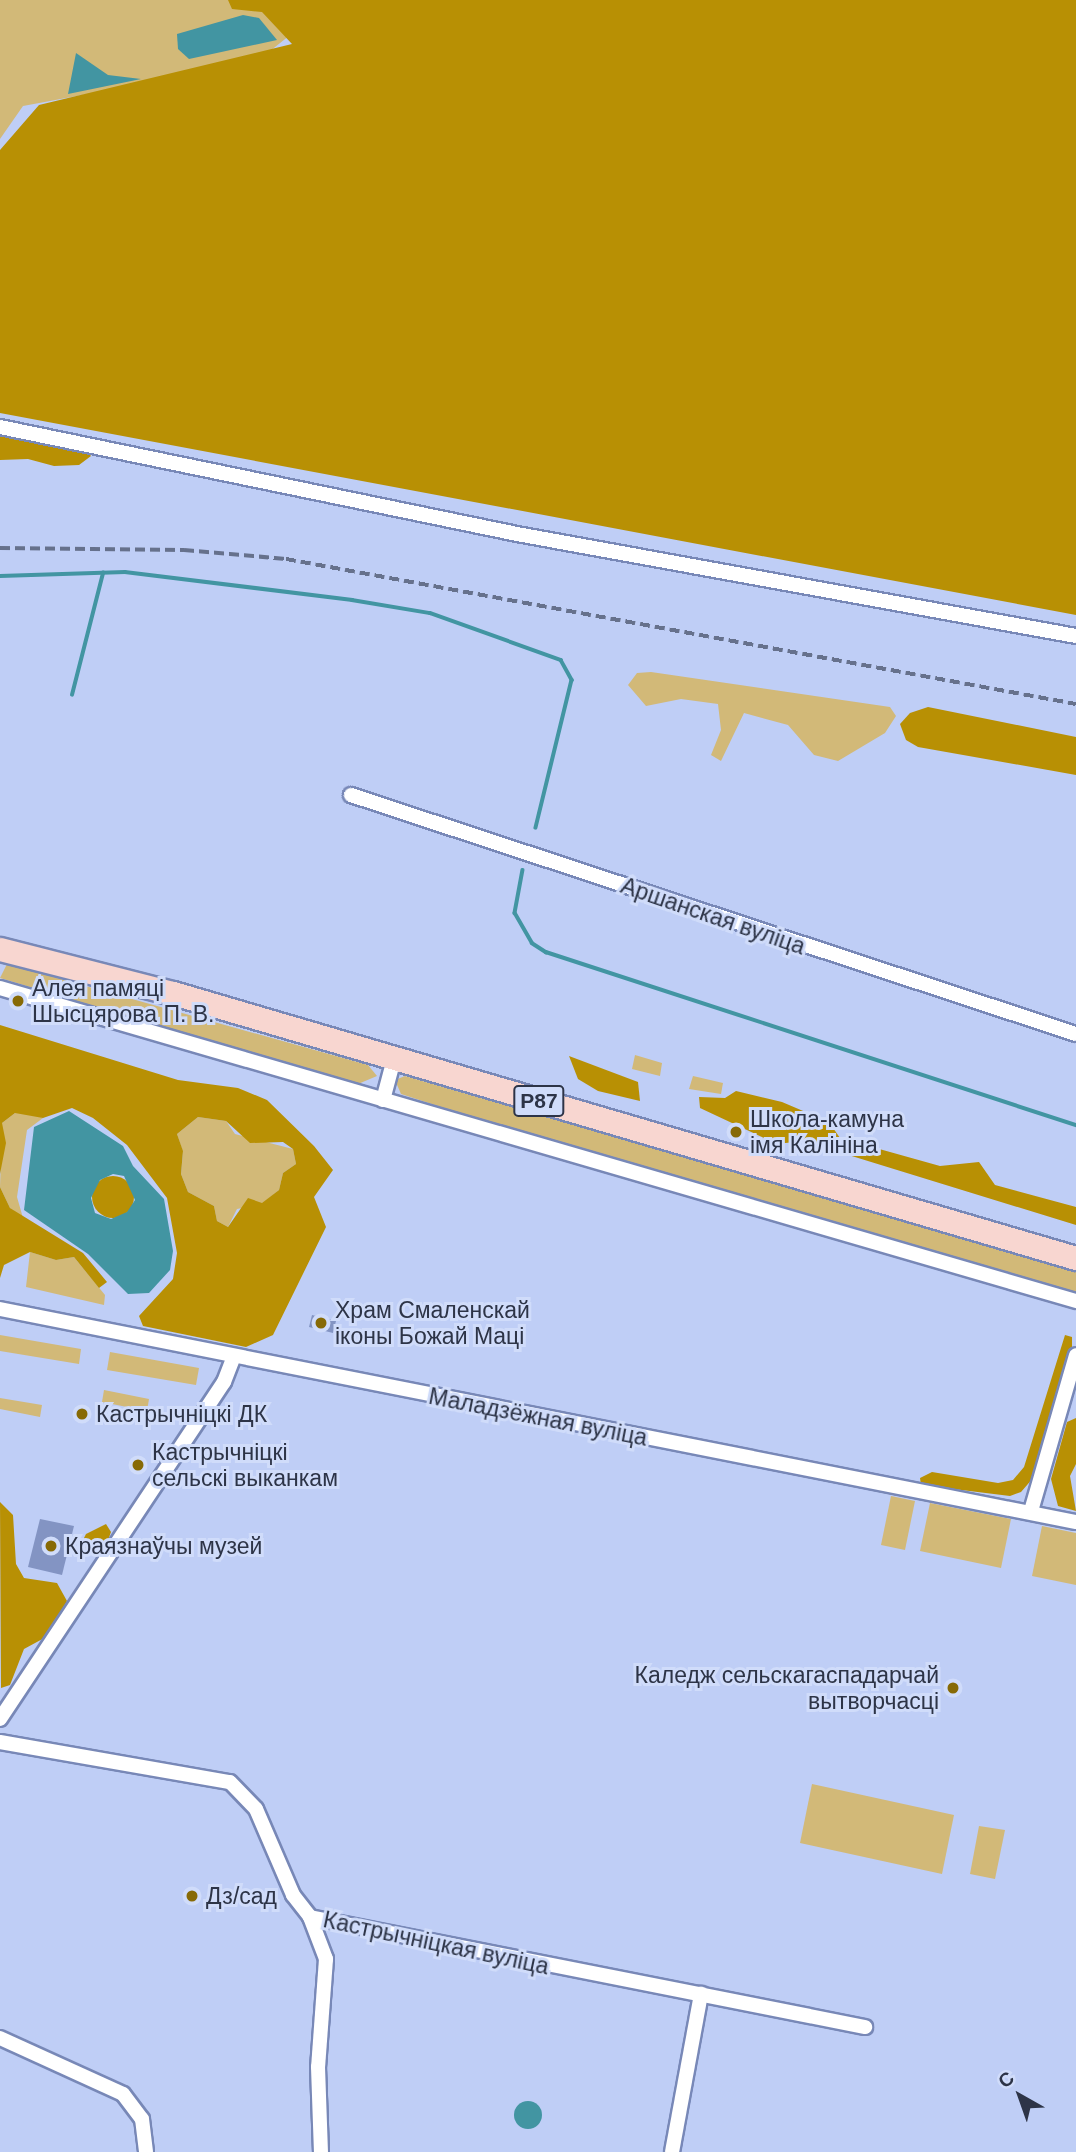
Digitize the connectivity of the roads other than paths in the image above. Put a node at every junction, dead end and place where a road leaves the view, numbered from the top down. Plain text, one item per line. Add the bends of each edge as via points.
1 (0, 428) edge
2 (1076, 636) edge
3 (351, 795) dead end
4 (0, 949) edge
5 (0, 988) edge
6 (1076, 1034) edge
7 (394, 1059) junction
8 (383, 1100) junction
9 (1076, 1258) edge
10 (1076, 1301) edge
11 (0, 1309) edge
12 (1076, 1354) edge
13 (233, 1359) junction
14 (1070, 1399) edge
15 (1031, 1511) junction
16 (1076, 1522) edge
17 (0, 1719) edge
18 (0, 1742) edge
19 (310, 1917) junction
20 (701, 1994) junction
21 (865, 2027) dead end
22 (0, 2038) edge
23 (146, 2152) edge
24 (321, 2152) edge
25 (672, 2152) edge

1 - 2 street via 517,534
3 - 6 street, Аршанская вуліца
4 - 7 main road, Р87
5 - 8 street
7 - 8 street
7 - 9 main road, Р87
8 - 10 street
11 - 13 street, Маладзёжная вуліца
12 - 14 street
13 - 15 street, Маладзёжная вуліца
13 - 17 street via 189,1436
14 - 15 street
15 - 16 street, Маладзёжная вуліца
18 - 19 street, Кастрычніцкая вуліца via 230,1782 256,1809 293,1895
19 - 20 street, Кастрычніцкая вуліца
19 - 24 street via 326,1959 317,2067
20 - 21 street, Кастрычніцкая вуліца
20 - 25 street
22 - 23 street via 123,2094 142,2119

